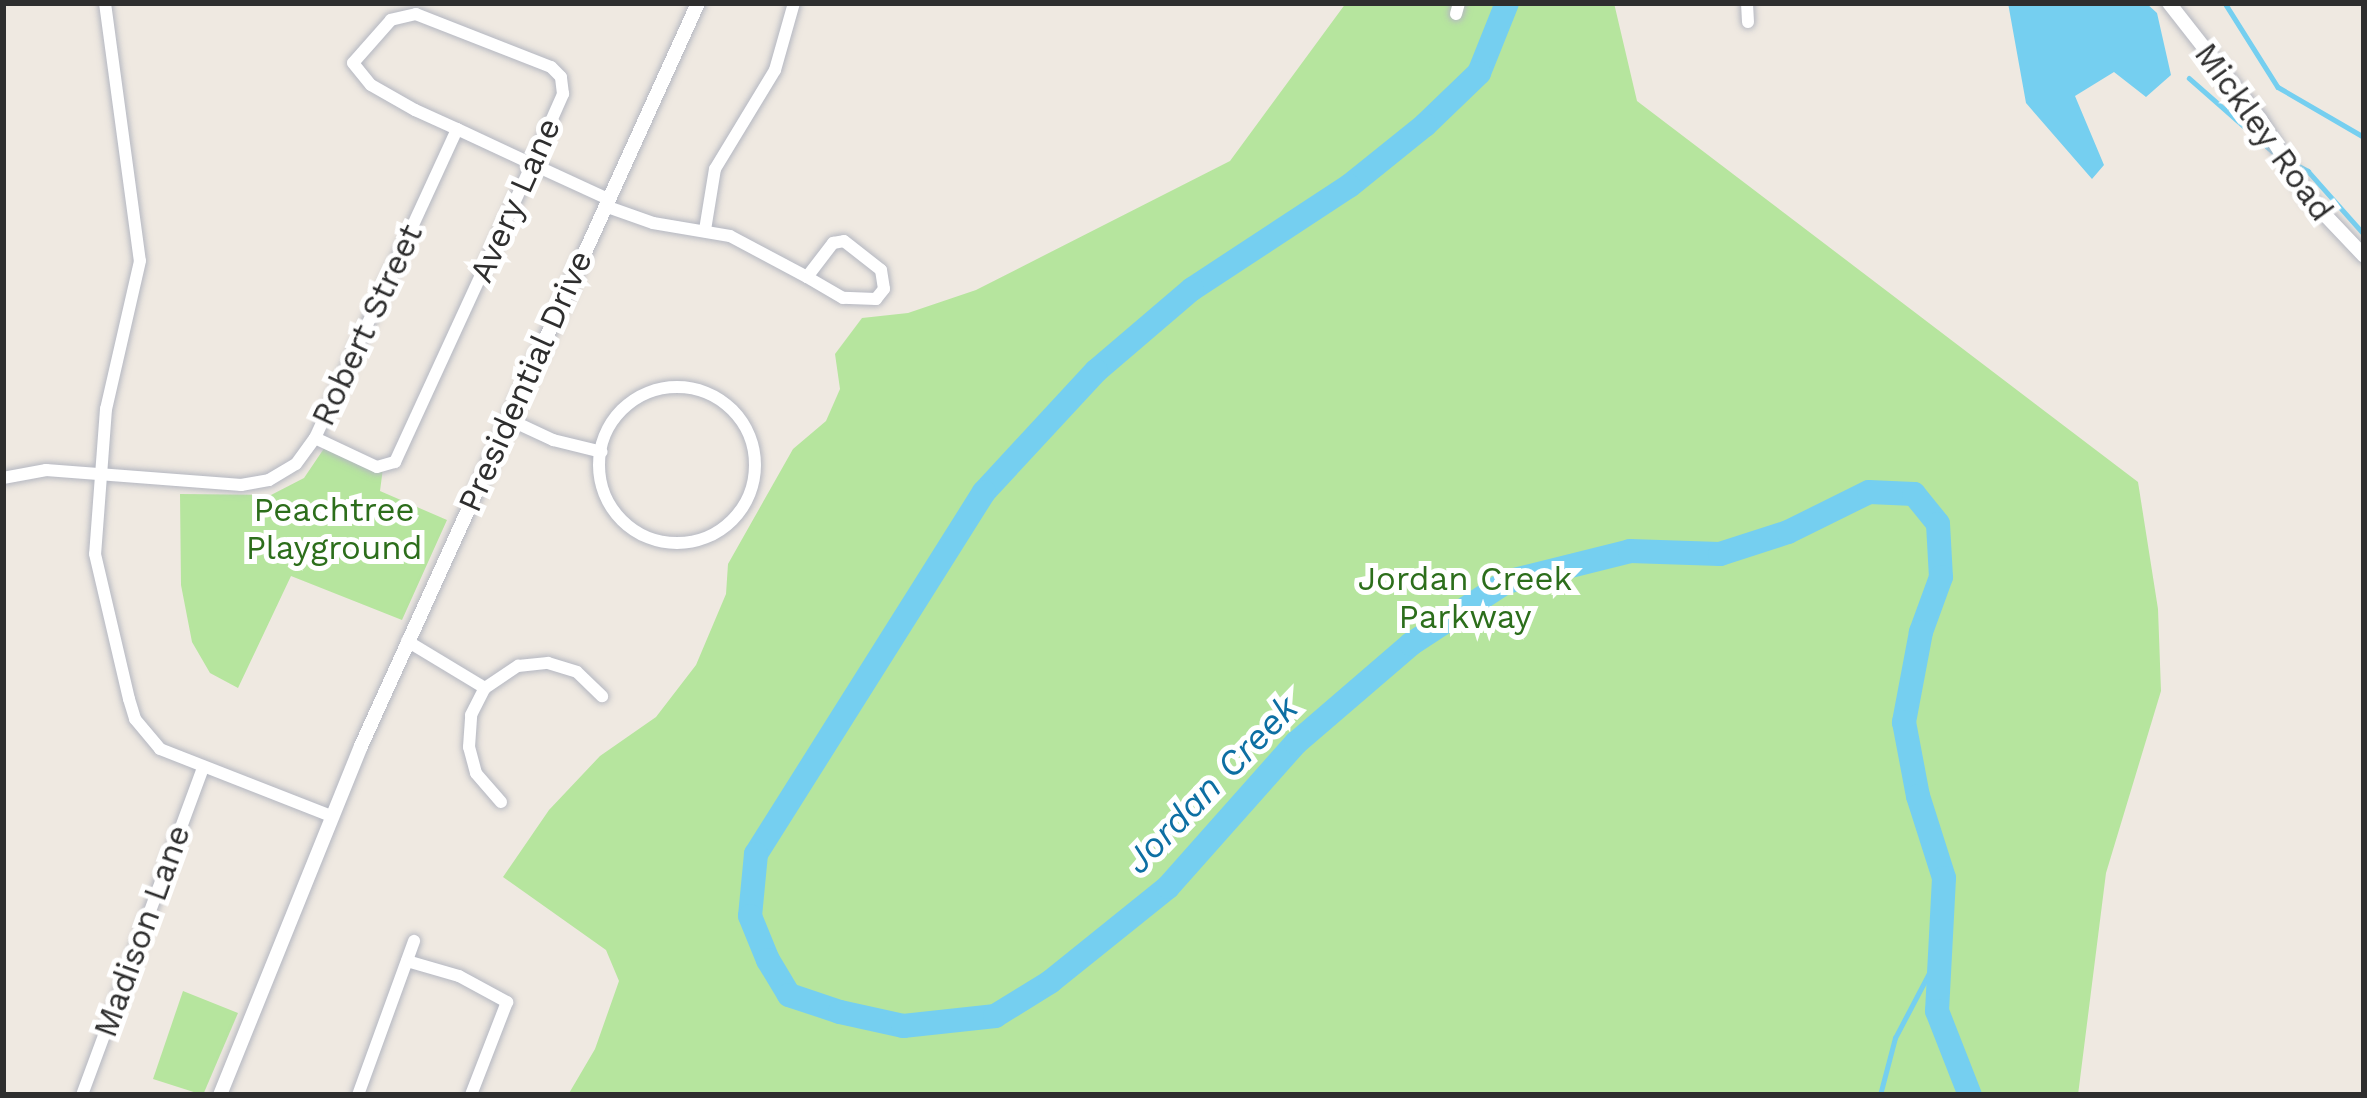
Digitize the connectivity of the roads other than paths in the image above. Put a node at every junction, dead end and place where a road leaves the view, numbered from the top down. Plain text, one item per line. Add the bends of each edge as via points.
1 (105, 3) edge
2 (698, 3) edge
3 (794, 3) edge
4 (1747, 3) edge
5 (2169, 3) edge
6 (1748, 22) dead end
7 (457, 129) junction
8 (532, 164) junction
9 (606, 202) junction
10 (705, 230) junction
11 (2364, 256) edge
12 (807, 277) junction
13 (508, 419) junction
14 (315, 439) junction
15 (602, 452) junction
16 (100, 474) junction
17 (3, 478) edge
18 (407, 641) junction
19 (485, 688) junction
20 (602, 696) dead end
21 (203, 768) junction
22 (501, 802) dead end
23 (331, 816) junction
24 (414, 941) dead end
25 (407, 961) junction
26 (82, 1095) edge
27 (220, 1095) edge
28 (358, 1095) edge
29 (471, 1095) edge

1 - 16 street via 140,261 110,386
2 - 9 street, Presidential Drive
3 - 10 street via 775,70 716,170
4 - 6 street
5 - 11 street, Mickley Road via 2292,175
7 - 8 street
7 - 8 street, Avery Lane via 382,94 353,63 391,20 407,13 551,67 562,94
7 - 14 street, Robert Street
8 - 9 street
8 - 14 street, Avery Lane via 395,462 376,466
9 - 10 street via 653,223
9 - 13 street, Presidential Drive
10 - 12 street via 746,242
12 - 12 street via 856,302 876,299 885,285 875,262 844,241 833,243
13 - 15 street
13 - 18 street, Presidential Drive
14 - 16 street, Robert Street via 296,464 255,484
15 - 15 street via 610,424 629,402 658,388 690,386 739,416 753,471 743,504 723,528 665,544 614,513 602,484
16 - 17 street, Robert Street via 46,470
16 - 21 street via 95,554 135,719 160,749
18 - 19 street
18 - 23 street, Presidential Drive
19 - 20 street via 518,666 548,663 577,672
19 - 22 street via 471,715 469,747 476,773
21 - 23 street
21 - 26 street, Madison Lane
23 - 27 street, Presidential Drive
24 - 25 street
25 - 28 street
25 - 29 street via 507,1002

